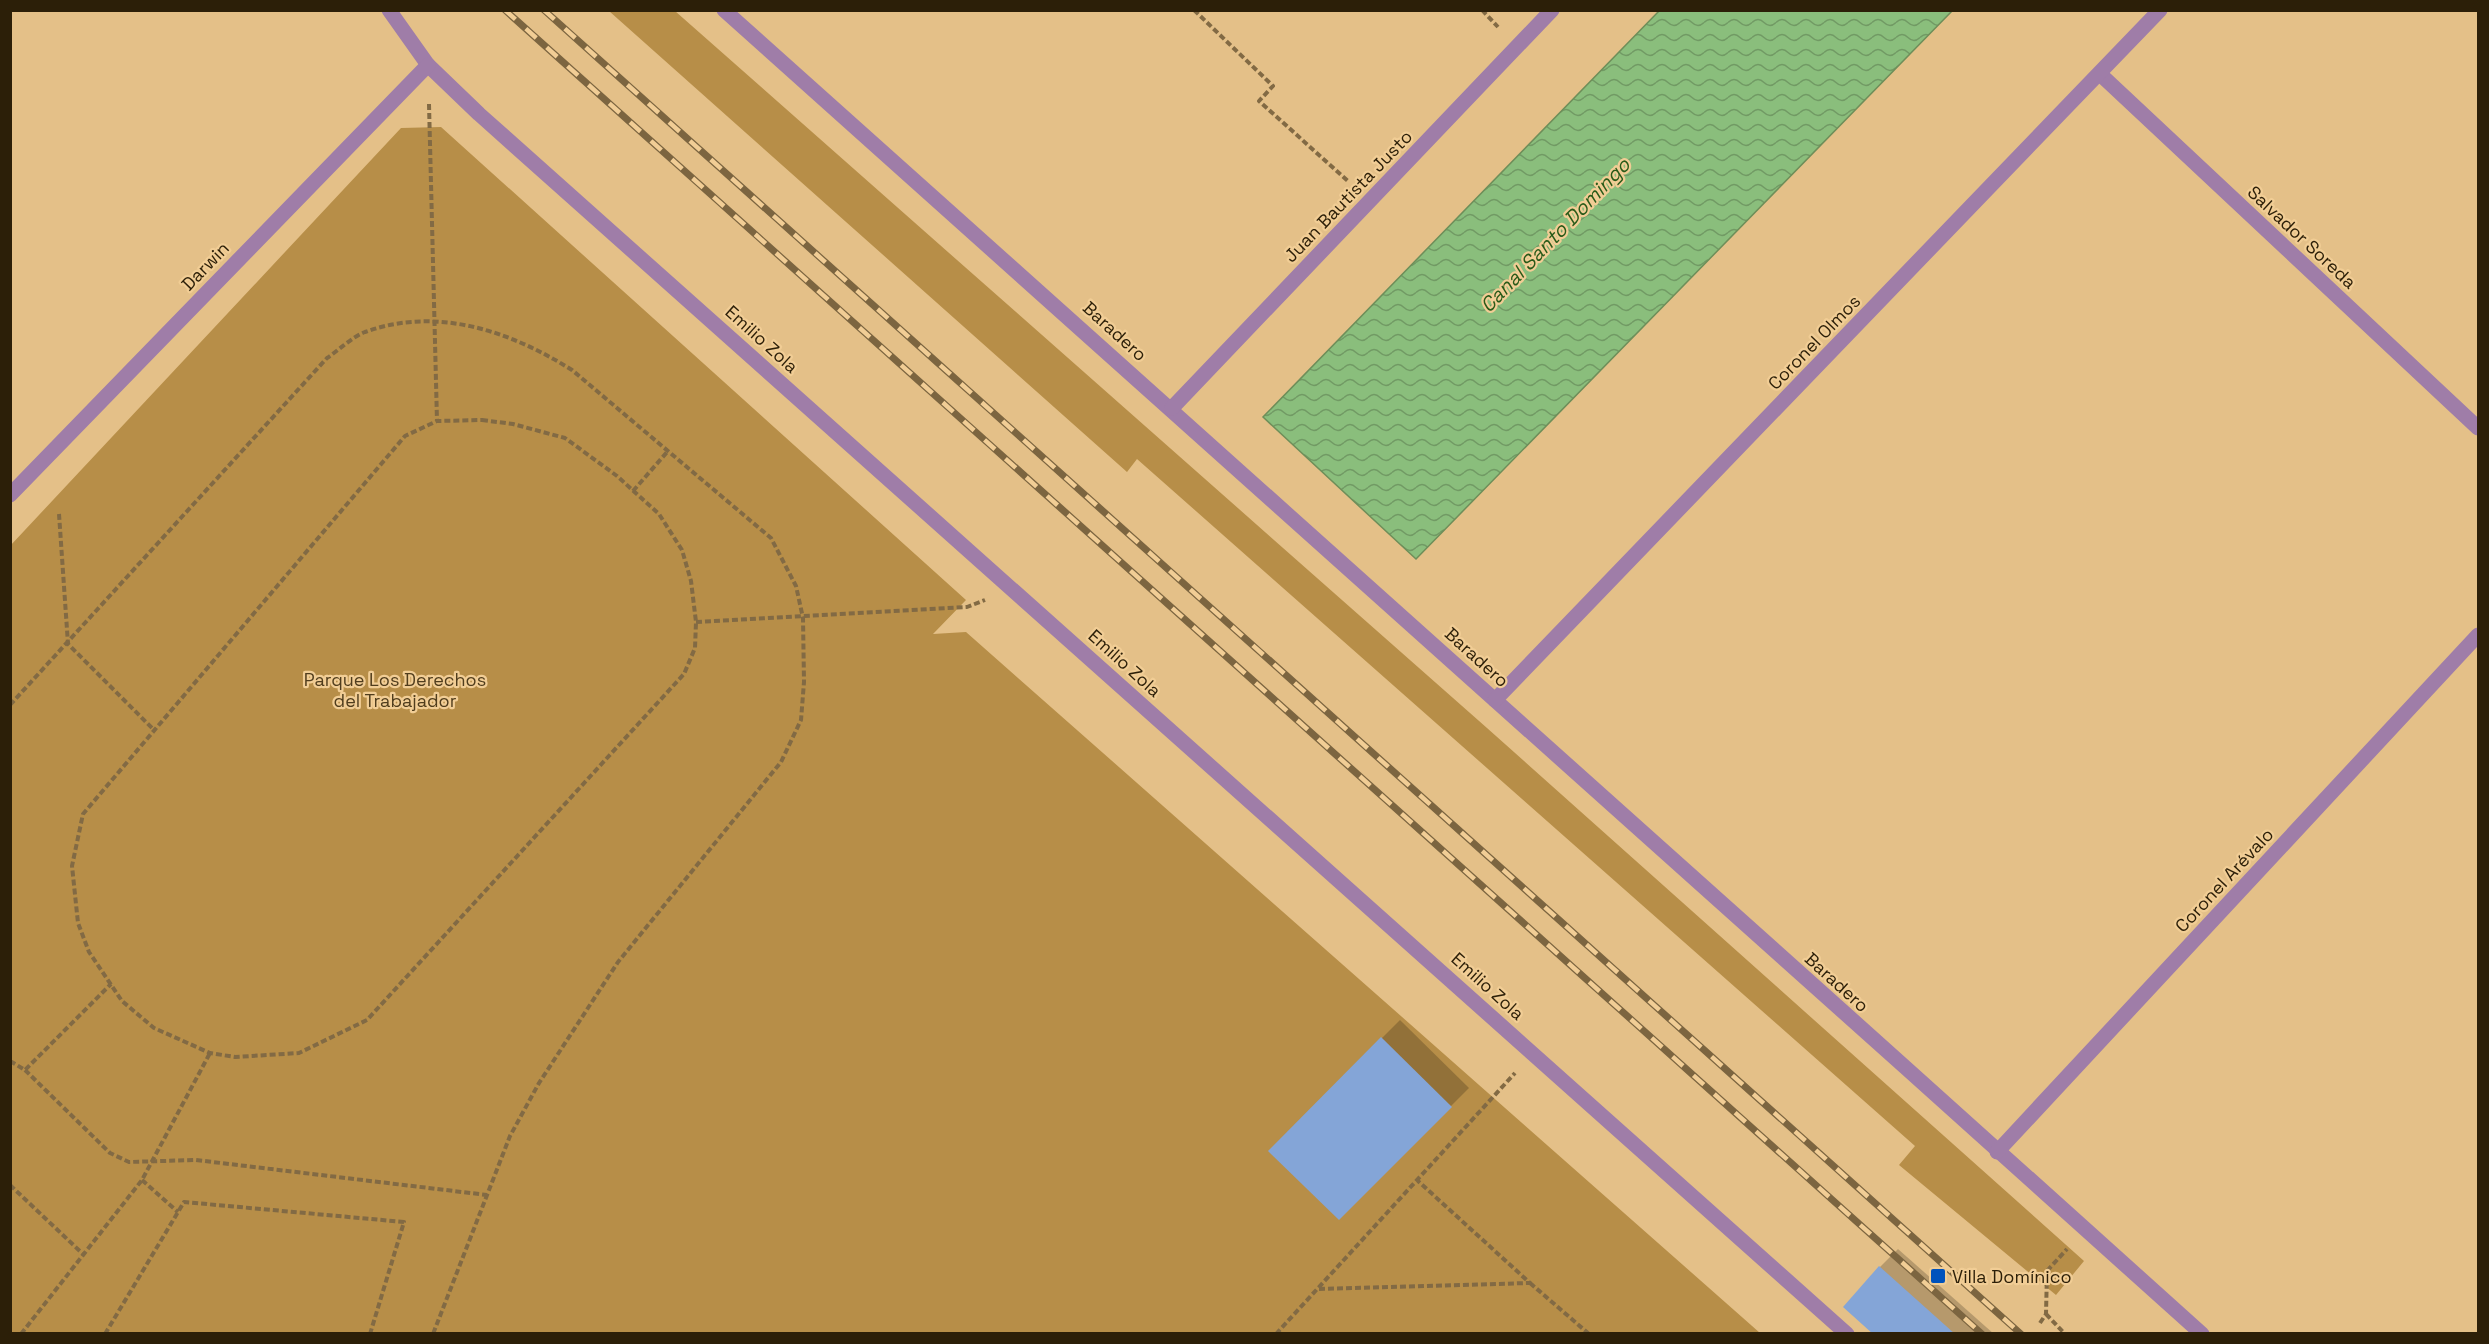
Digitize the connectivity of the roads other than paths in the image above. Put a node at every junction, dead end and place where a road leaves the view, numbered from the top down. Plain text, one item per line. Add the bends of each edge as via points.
1 (389, 10) edge
2 (724, 10) edge
3 (1552, 10) edge
4 (2160, 10) edge
5 (428, 65) junction
6 (2100, 74) junction
7 (1172, 408) junction
8 (2478, 428) edge
9 (10, 495) edge
10 (2478, 635) edge
11 (1495, 700) junction
12 (1997, 1152) junction
13 (1847, 1334) edge
14 (2202, 1334) edge

1 - 5 street, Emilio Zola
2 - 7 street, Baradero
3 - 7 street, Juan Bautista Justo
4 - 6 street, Coronel Olmos
5 - 9 street, Darwin
5 - 13 street, Emilio Zola
6 - 8 street, Salvador Soreda
6 - 11 street, Coronel Olmos
7 - 11 street, Baradero
10 - 12 street, Coronel Arévalo
11 - 12 street, Baradero
12 - 14 street, Baradero

